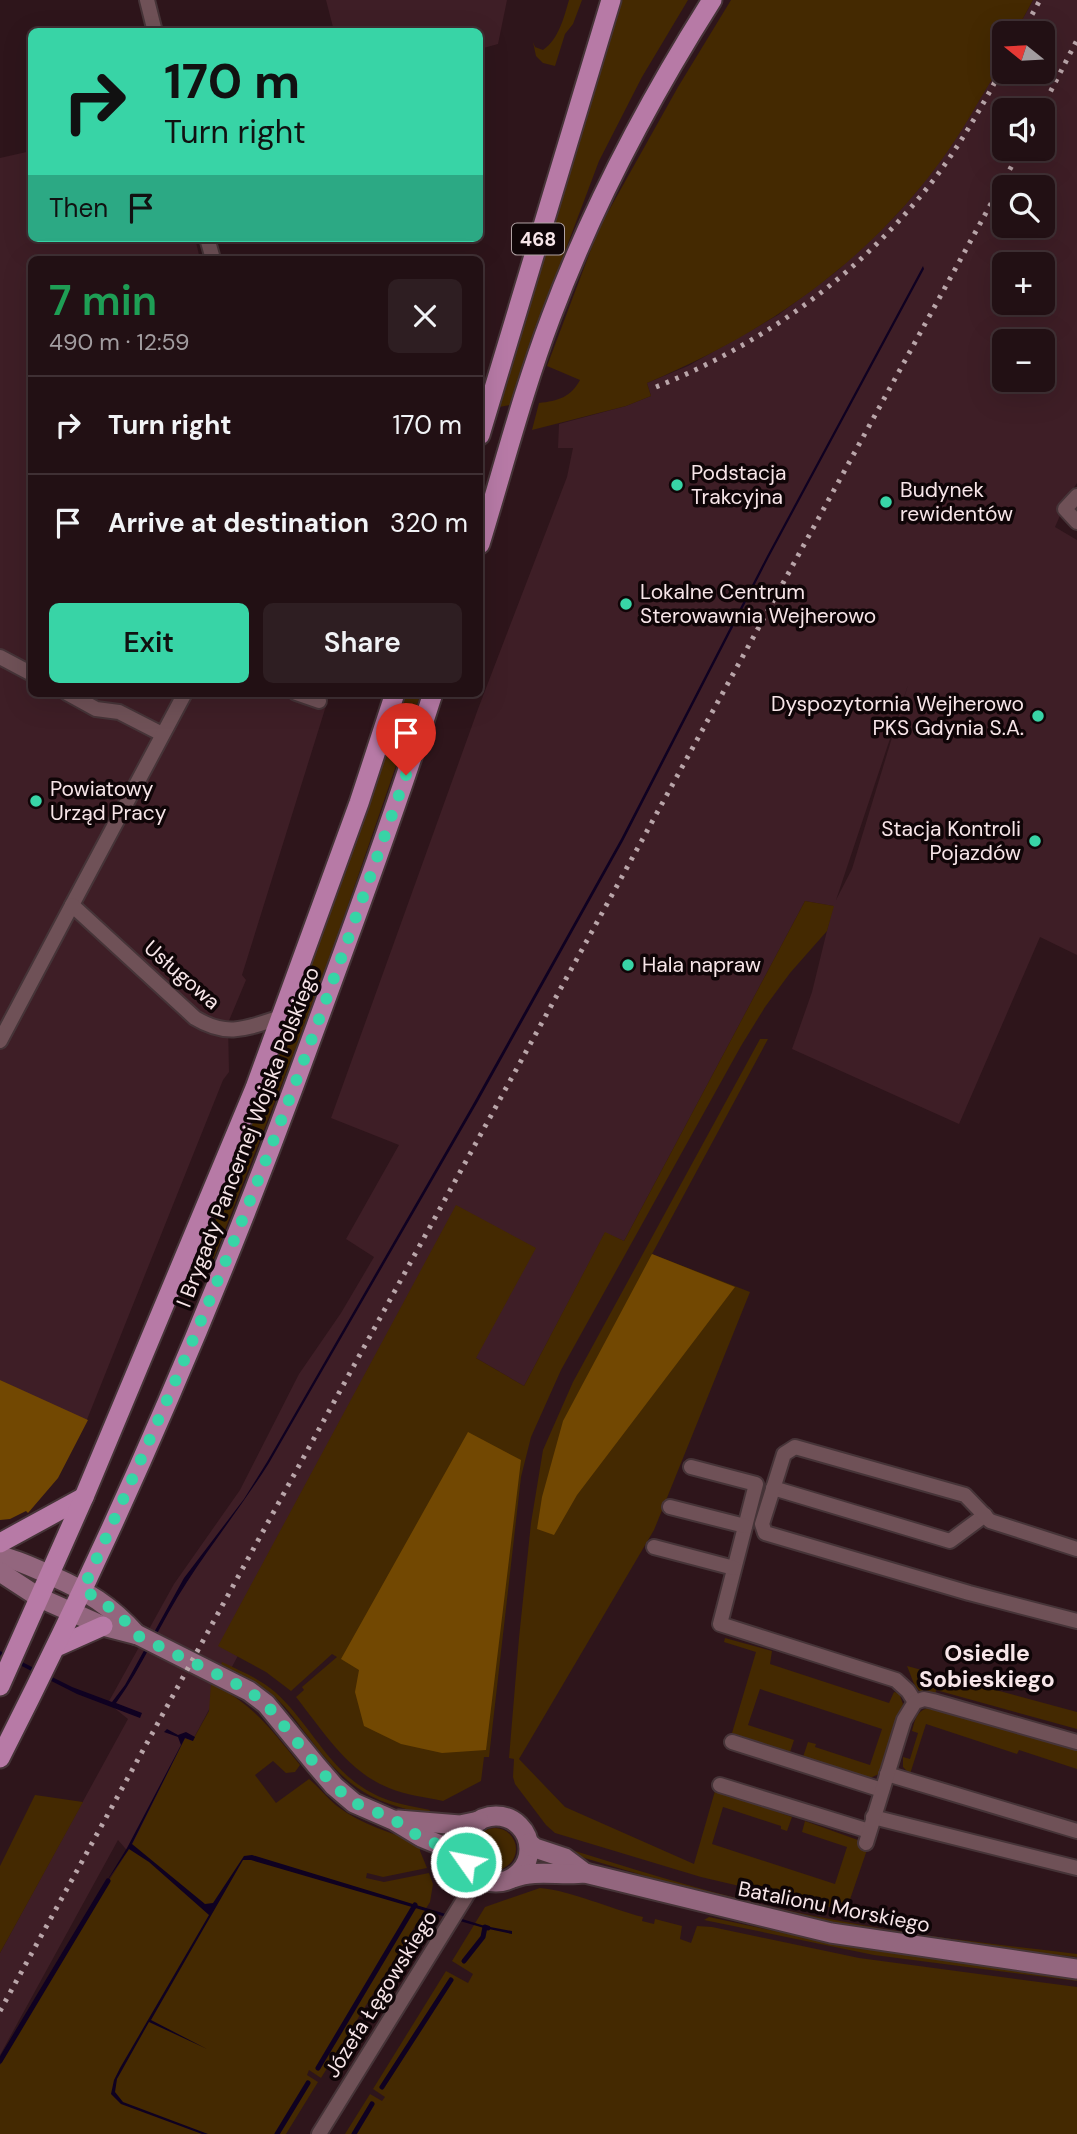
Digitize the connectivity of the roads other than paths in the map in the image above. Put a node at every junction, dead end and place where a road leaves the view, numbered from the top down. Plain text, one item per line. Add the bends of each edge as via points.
1 (147, 0) edge
2 (611, 0) edge
3 (712, 0) edge
4 (154, 28) edge
5 (483, 426) edge
6 (1077, 496) edge
7 (1077, 522) edge
8 (483, 534) edge
9 (0, 657) edge
10 (28, 672) edge
11 (74, 697) edge
12 (183, 697) edge
13 (308, 697) edge
14 (395, 697) edge
15 (432, 697) edge
16 (319, 701) dead end
17 (162, 734) junction
18 (72, 905) junction
19 (281, 1017) junction
20 (0, 1041) edge
21 (691, 1467) dead end
22 (773, 1489) junction
23 (84, 1497) junction
24 (670, 1507) dead end
25 (985, 1515) junction
26 (745, 1526) junction
27 (0, 1543) edge
28 (654, 1547) dead end
29 (1077, 1549) edge
30 (0, 1556) edge
31 (734, 1568) junction
32 (0, 1572) edge
33 (50, 1575) junction
34 (83, 1589) junction
35 (40, 1598) junction
36 (72, 1612) junction
37 (1077, 1620) edge
38 (103, 1626) junction
39 (138, 1636) junction
40 (56, 1647) junction
41 (0, 1686) edge
42 (919, 1700) junction
43 (733, 1742) dead end
44 (1077, 1742) edge
45 (0, 1758) edge
46 (887, 1774) junction
47 (720, 1785) dead end
48 (882, 1790) junction
49 (873, 1816) junction
50 (393, 1819) junction
51 (479, 1821) junction
52 (1077, 1831) edge
53 (529, 1843) junction
54 (1077, 1868) edge
55 (472, 1869) junction
56 (585, 1873) junction
57 (513, 1878) junction
58 (1077, 1969) edge
59 (319, 2134) edge

1 - 4 street
2 - 5 main road, 468
3 - 8 main road, 468 via 648,105 591,219 550,318
6 - 7 street via 1065,509
9 - 10 street
11 - 17 street via 96,709 119,712
12 - 17 street
13 - 16 street
14 - 19 main road, I Brygady Pancernej Wojska Polskiego
15 - 34 main road, I Brygady Pancernej Wojska Polskiego via 335,981 237,1235
17 - 18 street
18 - 19 street, Usługowa via 195,1018 211,1027 239,1030
18 - 20 street
19 - 23 main road, I Brygady Pancernej Wojska Polskiego via 256,1088
21 - 26 street via 756,1484
22 - 25 street via 950,1541
22 - 25 street via 783,1454 795,1447 965,1495
22 - 37 street via 762,1524 765,1533
23 - 27 main road
23 - 33 main road, I Brygady Pancernej Wojska Polskiego
24 - 26 street
25 - 29 street via 990,1521
26 - 31 street
28 - 31 street
30 - 33 main road
31 - 42 street via 720,1624 896,1680
32 - 35 main road
33 - 34 main road
33 - 35 main road, I Brygady Pancernej Wojska Polskiego
34 - 36 main road, I Brygady Pancernej Wojska Polskiego
34 - 39 main road via 119,1614
35 - 36 main road
35 - 41 main road, I Brygady Pancernej Wojska Polskiego
36 - 38 main road
36 - 40 main road, I Brygady Pancernej Wojska Polskiego
38 - 39 main road
38 - 40 main road
39 - 50 main road via 249,1691 282,1721 334,1786 355,1803
40 - 45 main road, I Brygady Pancernej Wojska Polskiego
42 - 44 street
42 - 46 street via 904,1720
43 - 48 street
46 - 48 street
46 - 52 street
47 - 49 street via 868,1837
48 - 49 street
49 - 54 street
50 - 51 main road via 460,1825
50 - 55 main road via 421,1838 450,1849
51 - 53 main road via 495,1815 514,1820
51 - 55 main road via 466,1834 463,1853
53 - 56 main road, Batalionu Morskiego via 565,1858
53 - 57 main road via 525,1867
55 - 57 main road via 496,1882
55 - 59 street, Józefa Łęgowskiego
56 - 57 main road, Batalionu Morskiego via 526,1873
56 - 58 main road, Batalionu Morskiego via 831,1933

